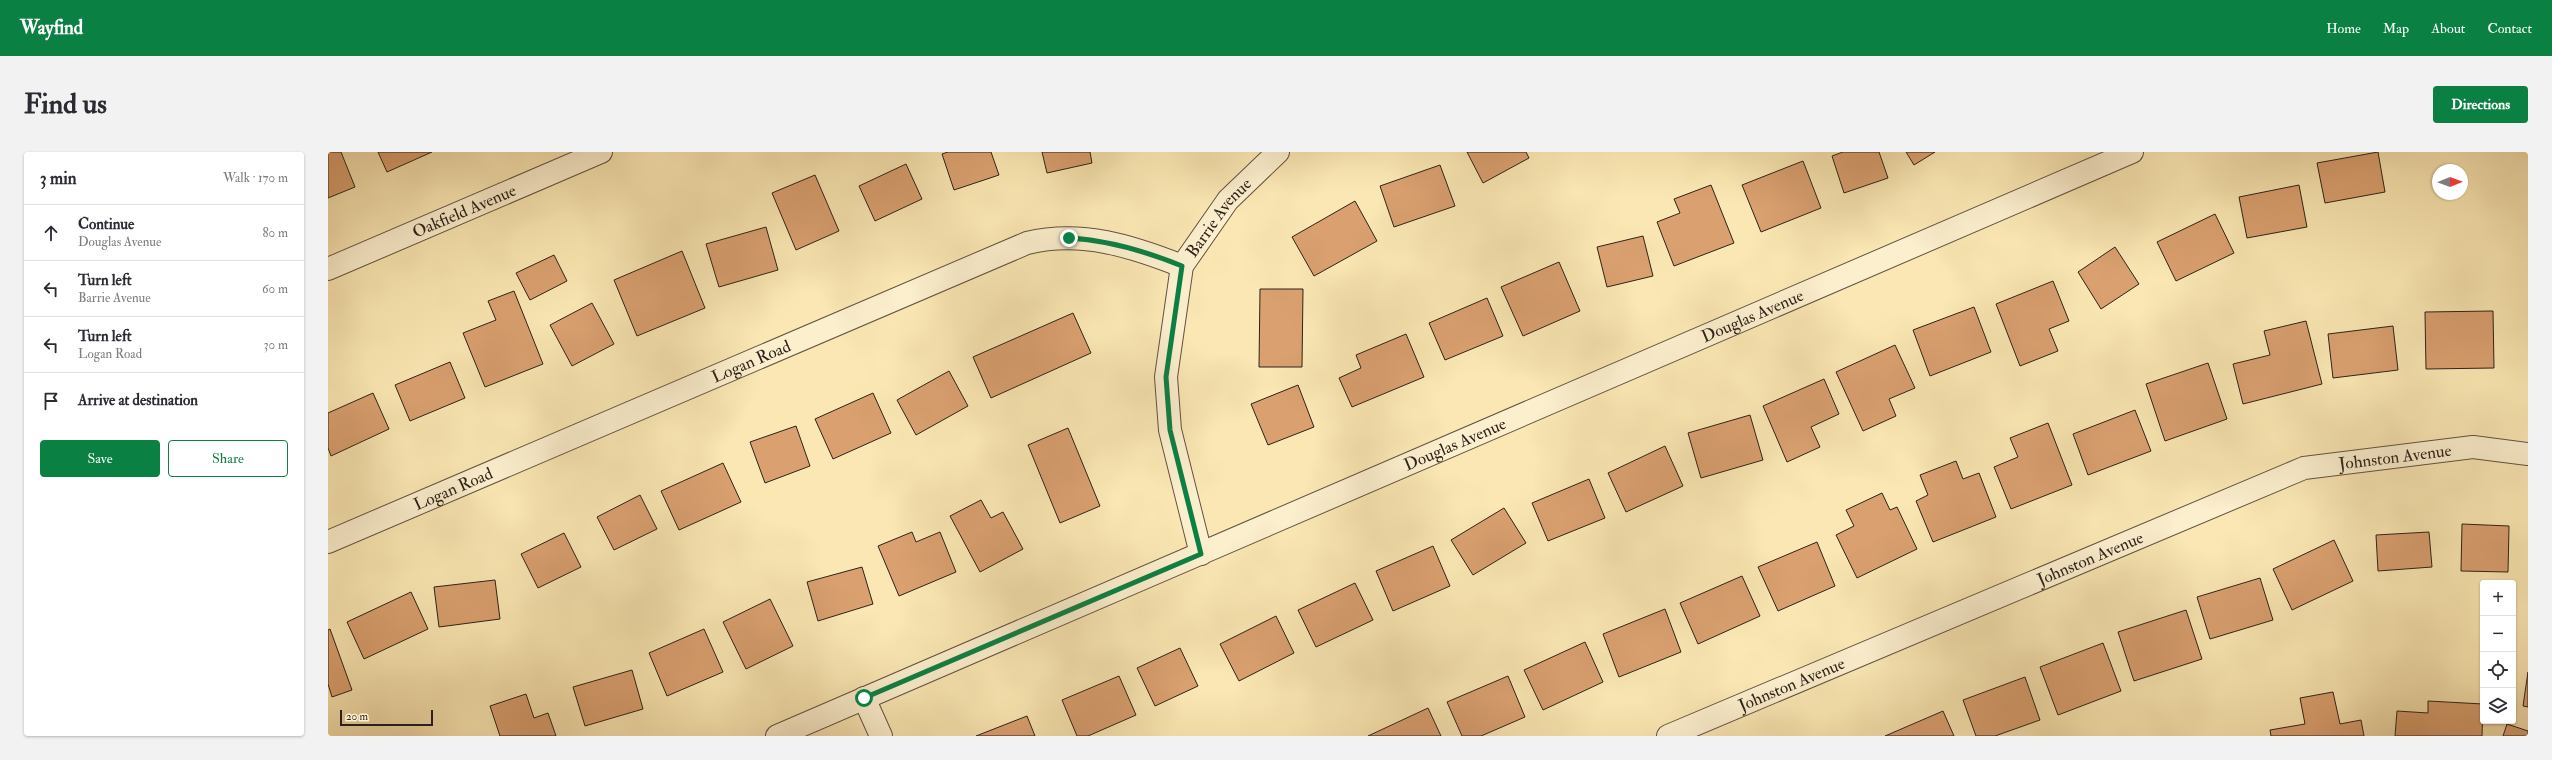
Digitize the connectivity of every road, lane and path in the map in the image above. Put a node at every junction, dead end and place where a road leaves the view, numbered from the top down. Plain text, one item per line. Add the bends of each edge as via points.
1 (601, 152) edge
2 (1278, 152) edge
3 (2132, 152) edge
4 (1182, 266) junction
5 (328, 269) edge
6 (2528, 454) edge
7 (328, 542) edge
8 (1201, 554) junction
9 (864, 698) junction
10 (777, 736) edge
11 (881, 736) edge
12 (1668, 736) edge

1 - 5 street, Oakfield Avenue
2 - 4 street, Barrie Avenue via 1228,200
3 - 8 street, Douglas Avenue
4 - 7 street, Logan Road via 1140,250 1097,239 1048,238 1027,243
4 - 8 street, Barrie Avenue via 1166,377 1170,430
6 - 12 street, Johnston Avenue via 2473,446 2304,468
8 - 9 street, Douglas Avenue
9 - 10 street, Douglas Avenue
9 - 11 street

